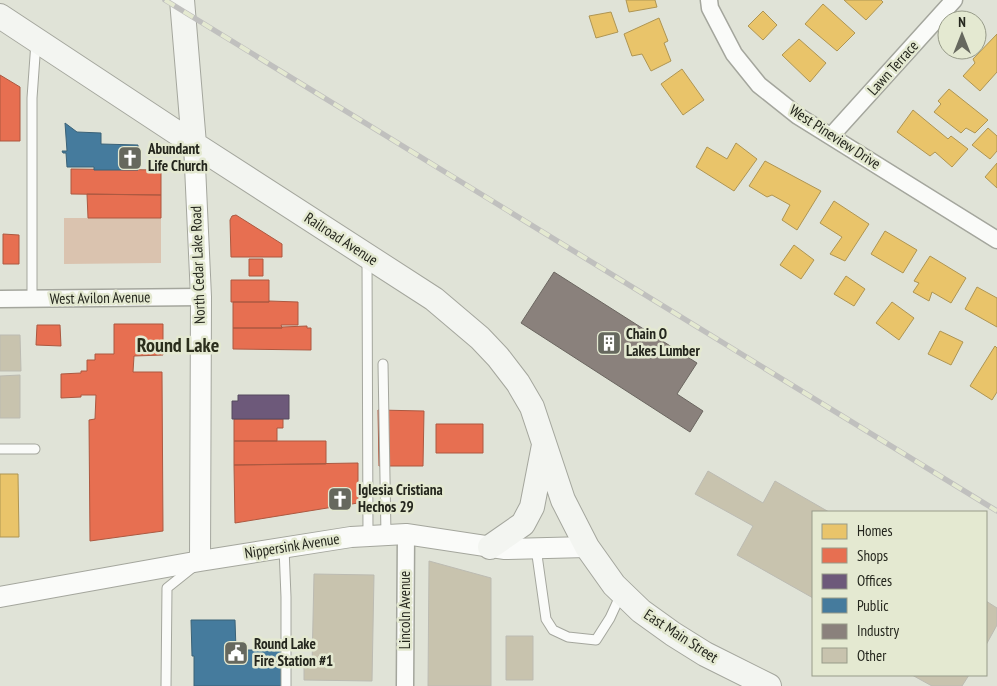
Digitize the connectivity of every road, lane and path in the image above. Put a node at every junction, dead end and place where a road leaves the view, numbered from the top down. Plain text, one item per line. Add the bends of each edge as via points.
1 (182, 0) edge
2 (709, 0) edge
3 (954, 0) edge
4 (0, 16) edge
5 (36, 39) junction
6 (831, 136) junction
7 (194, 144) junction
8 (997, 240) edge
9 (367, 256) junction
10 (201, 297) junction
11 (32, 298) junction
12 (0, 299) edge
13 (383, 364) dead end
14 (544, 444) junction
15 (35, 448) dead end
16 (0, 449) edge
17 (406, 534) junction
18 (377, 536) junction
19 (490, 547) junction
20 (587, 547) junction
21 (284, 548) junction
22 (536, 548) junction
23 (200, 561) junction
24 (622, 592) junction
25 (0, 597) edge
26 (166, 686) edge
27 (286, 686) edge
28 (405, 686) edge
29 (769, 686) edge

1 - 7 main road, North Cedar Lake Road
2 - 6 street, West Pineview Drive via 734,54 759,85 798,116
3 - 6 street, Lawn Terrace
4 - 5 main road, Railroad Avenue
5 - 7 main road, Railroad Avenue
5 - 11 lane via 32,98
6 - 8 street, West Pineview Drive
7 - 9 main road, Railroad Avenue
7 - 10 street, North Cedar Lake Road
9 - 14 main road, Railroad Avenue via 434,299 498,357 532,408
9 - 18 lane
10 - 11 street, West Avilon Avenue
10 - 23 street, North Cedar Lake Road
11 - 12 street, West Avilon Avenue
13 - 18 lane
14 - 19 main road via 532,507 523,524
14 - 20 main road, Railroad Avenue via 563,500
15 - 16 lane
17 - 18 street, Nippersink Avenue
17 - 19 street, Nippersink Avenue
17 - 28 street, Lincoln Avenue
18 - 21 street, Nippersink Avenue
19 - 22 street, Nippersink Avenue
20 - 22 street, Nippersink Avenue
20 - 24 main road, East Main Street
21 - 23 street, Nippersink Avenue
21 - 27 lane
22 - 24 lane via 546,619 553,630 568,637 596,640
23 - 25 street, Nippersink Avenue
23 - 26 lane via 167,588
24 - 29 main road, East Main Street via 641,611 673,634

